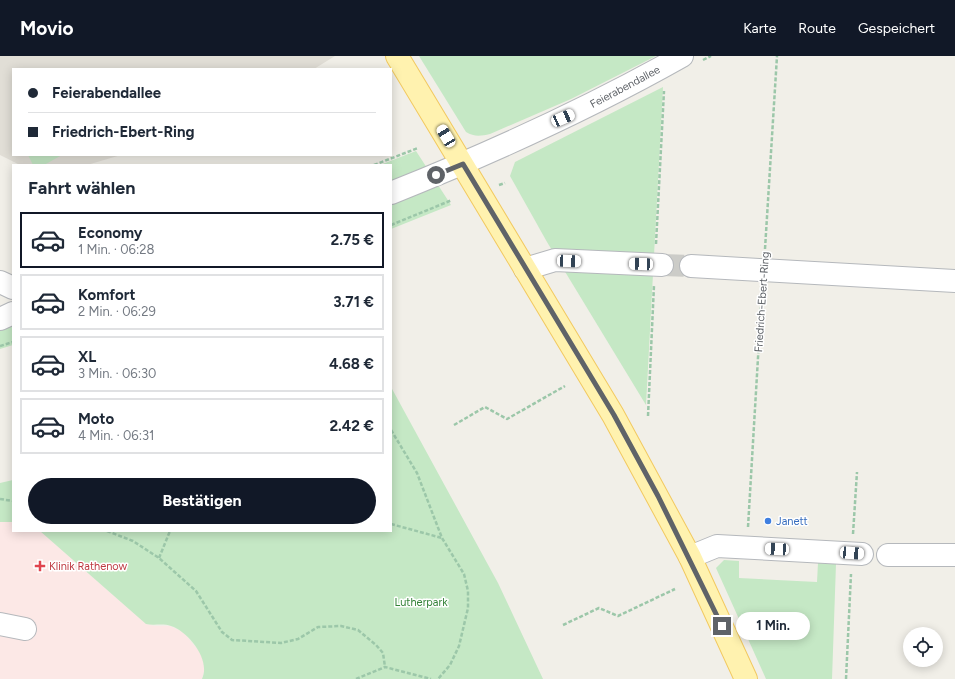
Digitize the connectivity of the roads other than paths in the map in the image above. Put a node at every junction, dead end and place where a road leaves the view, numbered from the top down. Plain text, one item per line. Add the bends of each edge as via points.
1 (398, 56) edge
2 (682, 56) edge
3 (463, 164) junction
4 (392, 193) edge
5 (662, 265) tunnel mouth
6 (691, 266) tunnel mouth
7 (525, 269) junction
8 (0, 282) edge
9 (955, 282) edge
10 (12, 288) edge
11 (12, 313) edge
12 (0, 318) edge
13 (862, 554) dead end
14 (888, 555) dead end
15 (955, 555) edge
16 (690, 557) junction
17 (0, 624) edge
18 (25, 629) dead end
19 (746, 679) edge

1 - 3 main road
2 - 3 street, Feierabendallee via 575,113
3 - 4 street, Feierabendallee
3 - 7 main road
5 - 7 street via 555,260
6 - 9 street, Friedrich-Ebert-Ring
7 - 16 main road via 614,415
8 - 10 street
11 - 12 street
13 - 16 street via 717,546
14 - 15 street
16 - 19 main road
17 - 18 street

